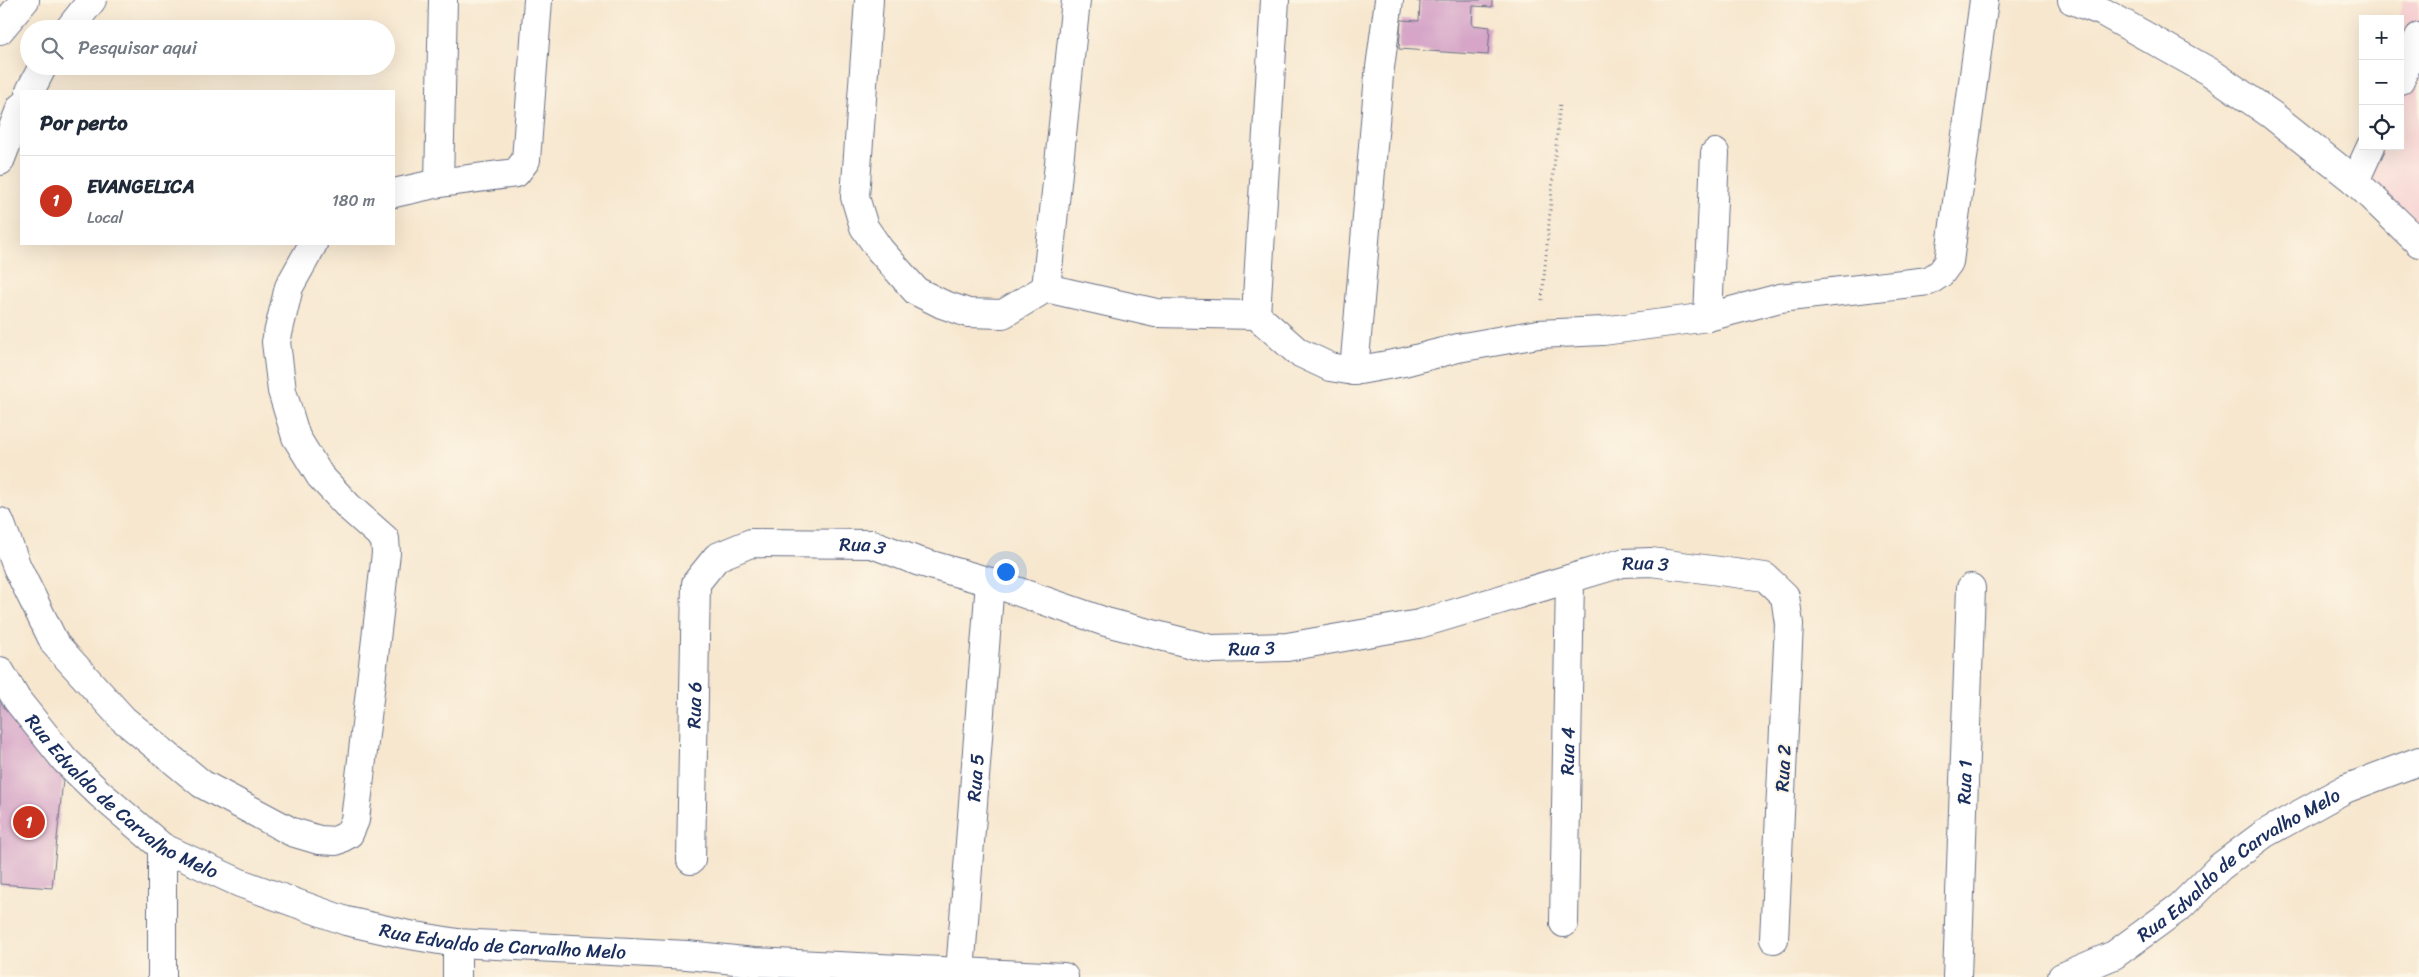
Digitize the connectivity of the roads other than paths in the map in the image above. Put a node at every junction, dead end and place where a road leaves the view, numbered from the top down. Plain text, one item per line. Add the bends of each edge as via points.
1 (25, 0) edge
2 (92, 0) edge
3 (444, 0) edge
4 (538, 0) edge
5 (869, 0) edge
6 (1076, 0) edge
7 (1275, 0) edge
8 (1389, 0) edge
9 (1984, 0) edge
10 (2072, 0) edge
11 (2106, 6) edge
12 (77, 20) edge
13 (0, 30) edge
14 (2419, 37) edge
15 (2404, 71) edge
16 (38, 75) edge
17 (31, 90) edge
18 (20, 110) edge
19 (2369, 150) edge
20 (1715, 153) dead end
21 (0, 161) edge
22 (2355, 181) junction
23 (439, 183) junction
24 (395, 192) edge
25 (2419, 243) edge
26 (313, 245) edge
27 (1046, 288) junction
28 (1256, 315) junction
29 (1708, 317) junction
30 (1354, 371) junction
31 (0, 522) edge
32 (717, 557) joint
33 (1570, 579) junction
34 (990, 582) junction
35 (1971, 588) dead end
36 (1785, 596) joint
37 (0, 671) edge
38 (8, 700) edge
39 (2419, 761) edge
40 (162, 847) junction
41 (691, 860) dead end
42 (1564, 922) dead end
43 (1774, 939) dead end
44 (457, 943) junction
45 (2115, 966) edge
46 (754, 970) edge
47 (960, 972) junction
48 (162, 977) edge
49 (457, 977) edge
50 (1054, 977) edge
51 (1956, 977) edge
52 (2062, 977) edge

1 - 13 street
2 - 12 street
3 - 23 street
4 - 23 street via 526,160 516,173
5 - 27 street via 855,197 864,227 916,291 968,313 1003,314
6 - 27 street
7 - 28 street
8 - 30 street via 1378,75
9 - 29 street via 1949,262 1941,273 1929,282 1780,298
10 - 11 street
11 - 22 street via 2210,72
14 - 15 street
16 - 17 street
18 - 21 street
19 - 22 street
20 - 29 street
22 - 25 street
23 - 24 street
26 - 31 street via 289,287 276,342 282,391 296,436 320,476 385,539 386,553 355,820 349,834 336,841 319,840 267,820 202,784 123,719 54,644 17,567
27 - 28 street via 1156,313
28 - 30 street via 1298,352 1330,367
29 - 30 street via 1603,331 1538,334
32 - 34 street, Rua 3 via 751,543 872,544
32 - 41 street, Rua 6 via 696,583
33 - 34 street, Rua 3 via 1419,624 1287,647 1211,649 1106,622
33 - 36 street, Rua 3 via 1622,562 1650,562 1765,577
33 - 42 street, Rua 4
34 - 47 street, Rua 5
35 - 51 street, Rua 1
36 - 43 street, Rua 2 via 1789,624
37 - 38 street, Rua Edvaldo de Carvalho Melo
38 - 40 street, Rua Edvaldo de Carvalho Melo via 99,793
39 - 45 street, Rua Edvaldo de Carvalho Melo via 2345,789 2264,834 2220,867
40 - 44 street, Rua Edvaldo de Carvalho Melo via 240,884 346,921
40 - 48 street
44 - 46 street, Rua Edvaldo de Carvalho Melo via 687,955
44 - 49 street
45 - 52 street, Rua Edvaldo de Carvalho Melo
46 - 47 street, Rua Edvaldo de Carvalho Melo
47 - 50 street, Rua Edvaldo de Carvalho Melo

